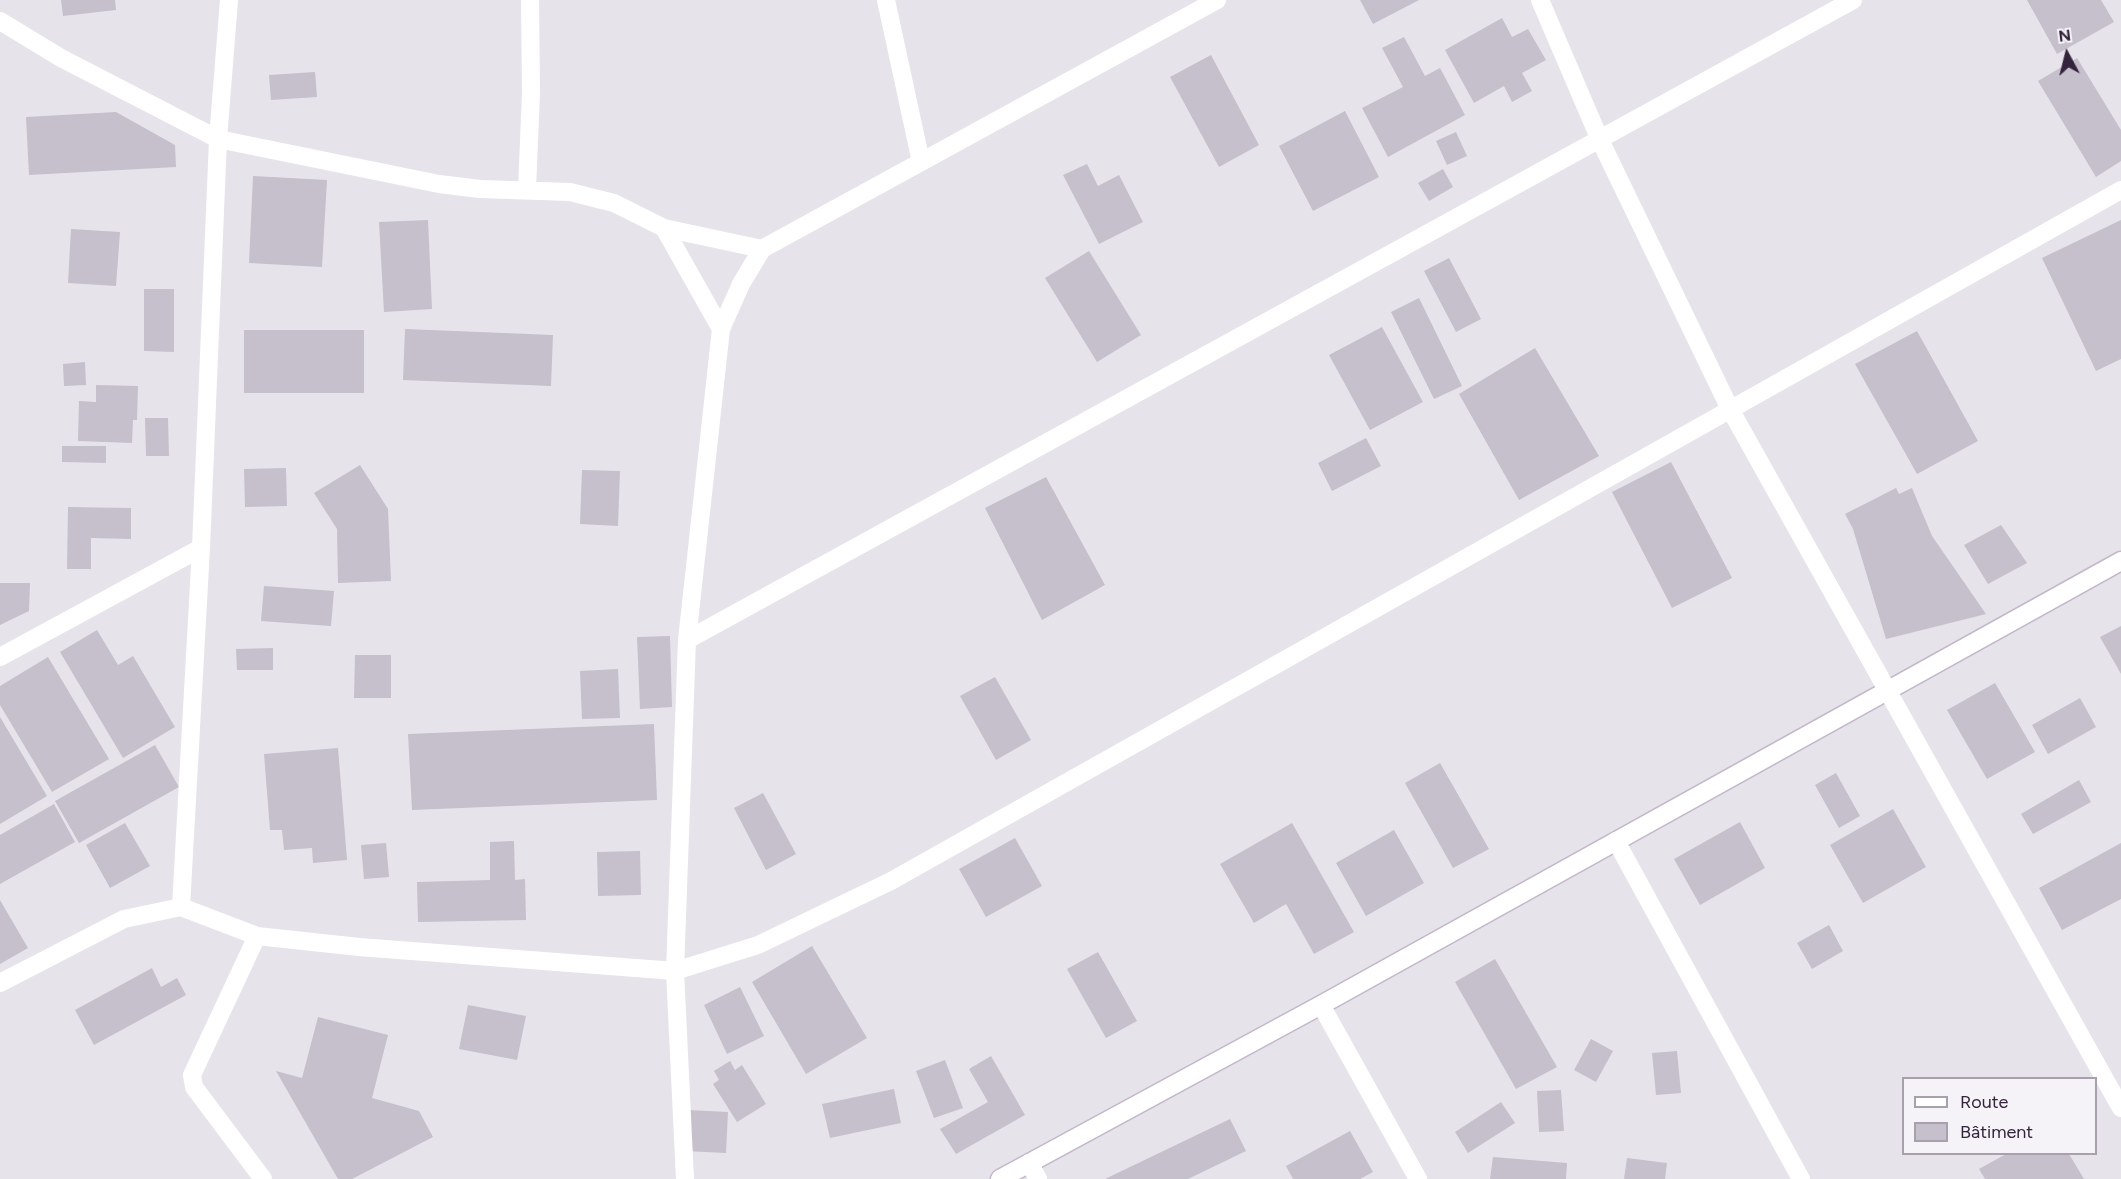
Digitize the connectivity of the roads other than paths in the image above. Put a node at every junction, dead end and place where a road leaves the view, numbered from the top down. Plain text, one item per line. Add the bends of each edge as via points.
1 (229, 0) edge
2 (530, 0) edge
3 (886, 0) edge
4 (1217, 0) edge
5 (1540, 0) edge
6 (1853, 0) edge
7 (1197, 5) edge
8 (0, 21) edge
9 (218, 139) junction
10 (1600, 140) junction
11 (921, 162) junction
12 (527, 189) junction
13 (2121, 190) edge
14 (664, 228) junction
15 (762, 249) junction
16 (721, 329) junction
17 (1730, 409) junction
18 (201, 548) junction
19 (2121, 561) edge
20 (687, 640) junction
21 (0, 657) edge
22 (1889, 690) junction
23 (1616, 841) junction
24 (182, 907) junction
25 (257, 936) junction
26 (675, 971) junction
27 (0, 983) edge
28 (1321, 1005) junction
29 (2121, 1108) edge
30 (1034, 1171) edge
31 (263, 1179) edge
32 (685, 1179) edge
33 (1000, 1179) edge
34 (1418, 1179) edge
35 (1801, 1179) edge

1 - 9 street
2 - 12 street
3 - 11 street
4 - 7 street
5 - 10 street
6 - 10 street
7 - 11 street
8 - 9 street via 61,58
9 - 12 street via 439,184
9 - 18 street
10 - 17 street
10 - 20 street
11 - 15 street
12 - 14 street via 570,192 615,203
13 - 17 street
14 - 15 street
14 - 16 street
15 - 16 street
16 - 20 street
17 - 22 street
17 - 26 street via 891,881 758,945
18 - 21 street
18 - 24 street
19 - 22 street
20 - 26 street
22 - 23 street
22 - 29 street
23 - 28 street
23 - 35 street
24 - 25 street
24 - 27 street via 124,919
25 - 26 street
25 - 31 street via 192,1075 194,1087
26 - 32 street
28 - 30 street
28 - 34 street
30 - 33 street

